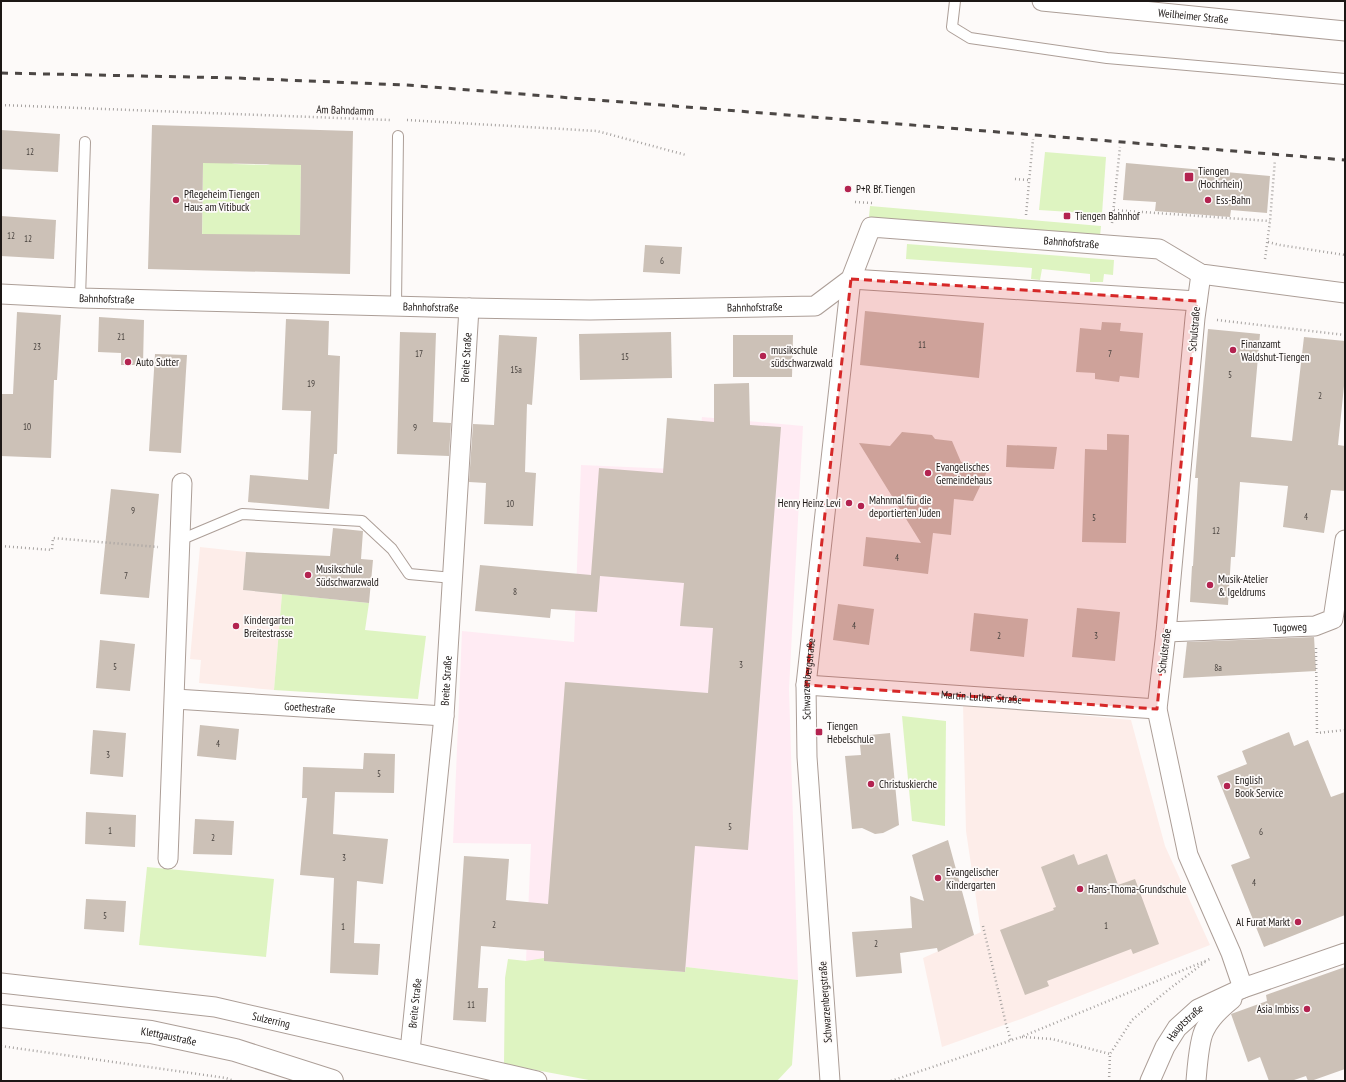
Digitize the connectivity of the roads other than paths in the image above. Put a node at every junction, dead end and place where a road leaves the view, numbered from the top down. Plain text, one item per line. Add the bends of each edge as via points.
1 (955, 1) edge
2 (1042, 1) edge
3 (1345, 31) edge
4 (1345, 79) edge
5 (398, 136) dead end
6 (85, 142) dead end
7 (1201, 274) junction
8 (851, 279) junction
9 (1345, 293) edge
10 (1, 294) edge
11 (80, 298) junction
12 (396, 306) junction
13 (469, 308) junction
14 (1196, 309) junction
15 (182, 483) dead end
16 (1345, 540) edge
17 (180, 545) junction
18 (453, 578) junction
19 (1166, 632) junction
20 (806, 685) junction
21 (175, 699) junction
22 (1156, 709) junction
23 (444, 716) junction
24 (168, 859) dead end
25 (1345, 953) edge
26 (1, 984) edge
27 (1243, 988) junction
28 (1, 1016) edge
29 (410, 1051) junction
30 (332, 1081) edge
31 (537, 1081) edge
32 (830, 1081) edge
33 (1150, 1081) edge
34 (1196, 1081) edge

1 - 4 lane via 952,27 970,38 1107,58
2 - 3 street, Weilheimer Straße
5 - 12 lane
6 - 11 lane
7 - 8 street, Bahnhofstraße via 1159,248 871,226
7 - 9 street, Bahnhofstraße
7 - 14 street
8 - 13 street, Bahnhofstraße via 815,306 590,310
8 - 14 street
8 - 20 street, Schwarzenbergstraße
10 - 11 street, Bahnhofstraße
11 - 12 street, Bahnhofstraße
12 - 13 street, Bahnhofstraße
13 - 18 street, Breite Straße
14 - 19 street, Schulstraße
15 - 17 street
16 - 19 street, Tugoweg via 1332,619 1315,626
17 - 18 lane via 242,514 362,521 392,548 409,574
17 - 21 street
18 - 23 street, Breite Straße
19 - 22 street, Schulstraße
20 - 22 street, Martin-Luther-Straße
20 - 32 street, Schwarzenbergstraße via 807,757
21 - 23 street, Goethestraße
21 - 24 street
22 - 27 street, Schulstraße via 1188,855 1232,953
23 - 29 street, Breite Straße
25 - 27 street, Hauptstraße
26 - 29 street, Sulzerring via 215,1007
27 - 33 street, Hauptstraße via 1198,1009 1177,1028
27 - 34 street, Hauptstraße via 1221,1008 1204,1030
28 - 30 main road, Klettgaustraße via 151,1032 234,1050
29 - 31 street, Sulzerring

